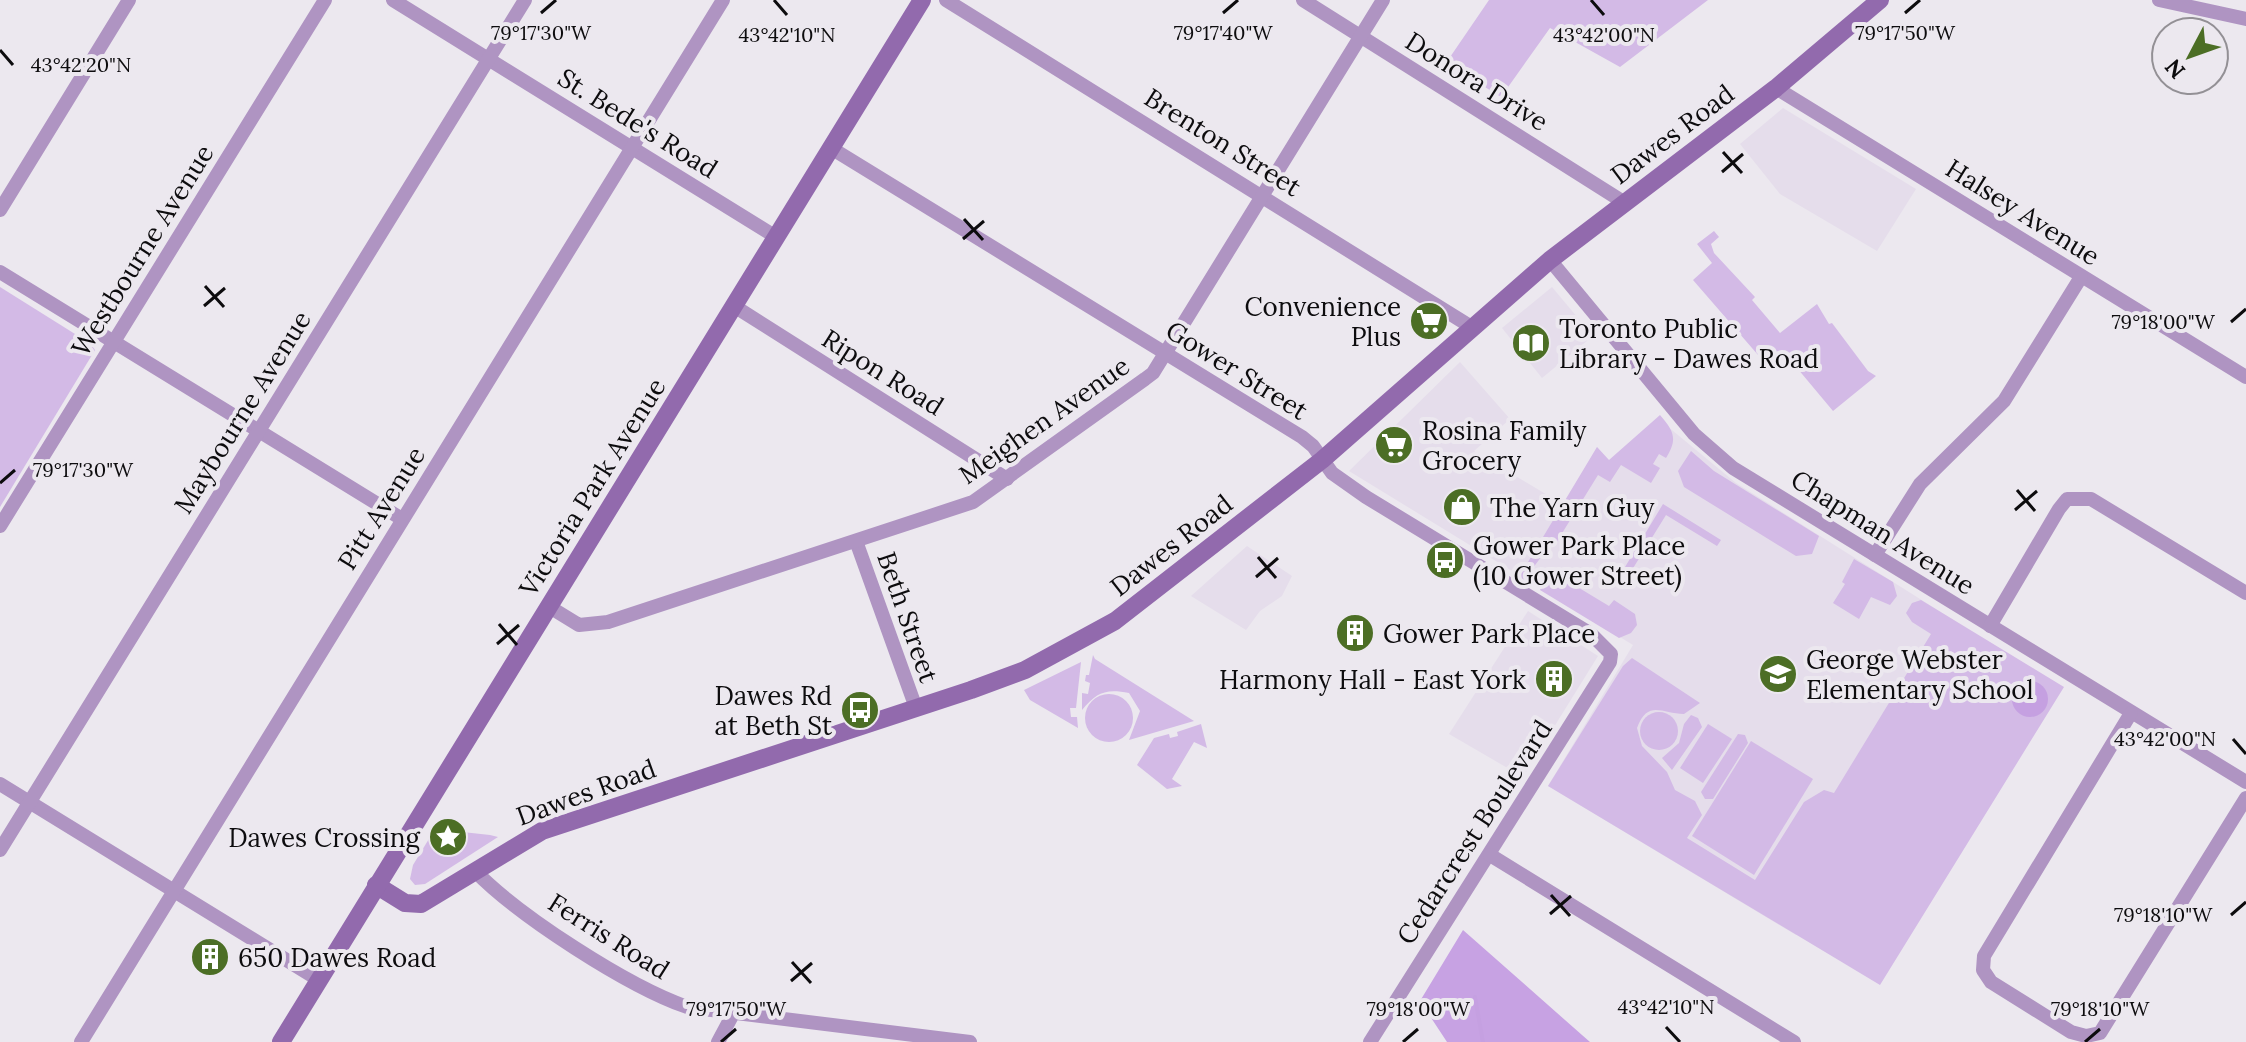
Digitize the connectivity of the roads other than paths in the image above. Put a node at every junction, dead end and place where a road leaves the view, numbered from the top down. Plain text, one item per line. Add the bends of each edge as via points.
1 (129, 0) edge
2 (325, 0) edge
3 (393, 0) edge
4 (525, 0) edge
5 (723, 0) edge
6 (922, 0) edge
7 (946, 0) edge
8 (1303, 0) edge
9 (1383, 0) edge
10 (1880, 0) edge
11 (2159, 0) edge
12 (2246, 19) edge
13 (1361, 36) junction
14 (488, 59) junction
15 (1776, 88) junction
16 (633, 147) junction
17 (831, 148) junction
18 (1263, 196) junction
19 (1625, 203) junction
20 (0, 210) edge
21 (776, 237) junction
22 (1550, 260) junction
23 (0, 272) edge
24 (2081, 277) junction
25 (734, 306) junction
26 (1473, 328) junction
27 (113, 342) junction
28 (1165, 354) junction
29 (2246, 377) edge
30 (258, 431) junction
31 (1322, 460) junction
32 (1007, 479) junction
33 (402, 519) junction
34 (0, 526) edge
35 (856, 541) junction
36 (1875, 555) junction
37 (2246, 593) edge
38 (548, 606) junction
39 (1990, 626) junction
40 (1606, 647) joint
41 (916, 708) junction
42 (2131, 713) junction
43 (2245, 779) edge
44 (0, 784) edge
45 (2246, 798) edge
46 (30, 803) junction
47 (0, 850) edge
48 (1490, 855) junction
49 (475, 871) junction
50 (376, 885) junction
51 (174, 889) junction
52 (319, 980) junction
53 (733, 1014) junction
54 (872, 1036) edge
55 (1776, 1037) edge
56 (81, 1042) edge
57 (281, 1042) edge
58 (718, 1042) edge
59 (970, 1042) edge
60 (1370, 1042) edge
61 (1794, 1042) edge

1 - 20 street
2 - 27 street, Westbourne Avenue
3 - 14 street, St. Bede's Road
4 - 14 street, Maybourne Avenue
5 - 16 street, Pitt Avenue
6 - 17 street, Victoria Park Avenue
7 - 18 street, Brenton Street
8 - 13 street, Donora Drive
9 - 13 street, Meighen Avenue
10 - 15 street, Dawes Road
11 - 12 street
13 - 18 street, Meighen Avenue
13 - 19 street, Donora Drive
14 - 16 street, St. Bede's Road
14 - 30 street, Maybourne Avenue
15 - 19 street, Dawes Road
15 - 24 street, Halsey Avenue
16 - 21 street, St. Bede's Road
16 - 33 street, Pitt Avenue
17 - 21 street, Victoria Park Avenue
17 - 28 street, Gower Street
18 - 26 street, Brenton Street
18 - 28 street, Meighen Avenue
19 - 22 street, Dawes Road
21 - 25 street, Victoria Park Avenue
22 - 26 street, Dawes Road
22 - 36 street, Chapman Avenue via 1713,453
23 - 27 street
24 - 29 street, Halsey Avenue
24 - 36 street via 2004,401 1920,484
25 - 32 street, Ripon Road
25 - 38 street, Victoria Park Avenue
26 - 31 street, Dawes Road
27 - 30 street
27 - 34 street, Westbourne Avenue
28 - 31 street, Gower Street via 1302,437
28 - 32 street, Meighen Avenue via 1153,373
30 - 33 street
30 - 46 street, Maybourne Avenue
31 - 40 street, Gower Street via 1366,497
31 - 41 street, Dawes Road via 1091,637 1025,670
32 - 35 street, Meighen Avenue via 973,502
33 - 51 street, Pitt Avenue
35 - 38 street, Meighen Avenue via 608,622 579,625
35 - 41 street, Beth Street
36 - 39 street, Chapman Avenue
37 - 39 street via 2082,497 2067,499 2059,509
38 - 50 street, Victoria Park Avenue
39 - 42 street, Chapman Avenue
40 - 48 street, Cedarcrest Boulevard via 1610,662
41 - 49 street, Dawes Road via 542,831
42 - 43 street, Chapman Avenue
42 - 45 street via 1984,956 1983,970 1991,982 2071,1032 2100,1033
44 - 46 street
46 - 47 street, Maybourne Avenue
46 - 51 street
48 - 55 street
48 - 60 street, Cedarcrest Boulevard
49 - 50 street, Dawes Road via 419,905 405,903
49 - 53 street, Ferris Road via 501,897 644,989 687,1007
50 - 52 street, Victoria Park Avenue
51 - 52 street
51 - 56 street, Pitt Avenue
52 - 57 street, Victoria Park Avenue
53 - 54 street, Ferris Road
53 - 58 street
54 - 59 street, Ferris Road
55 - 61 street

